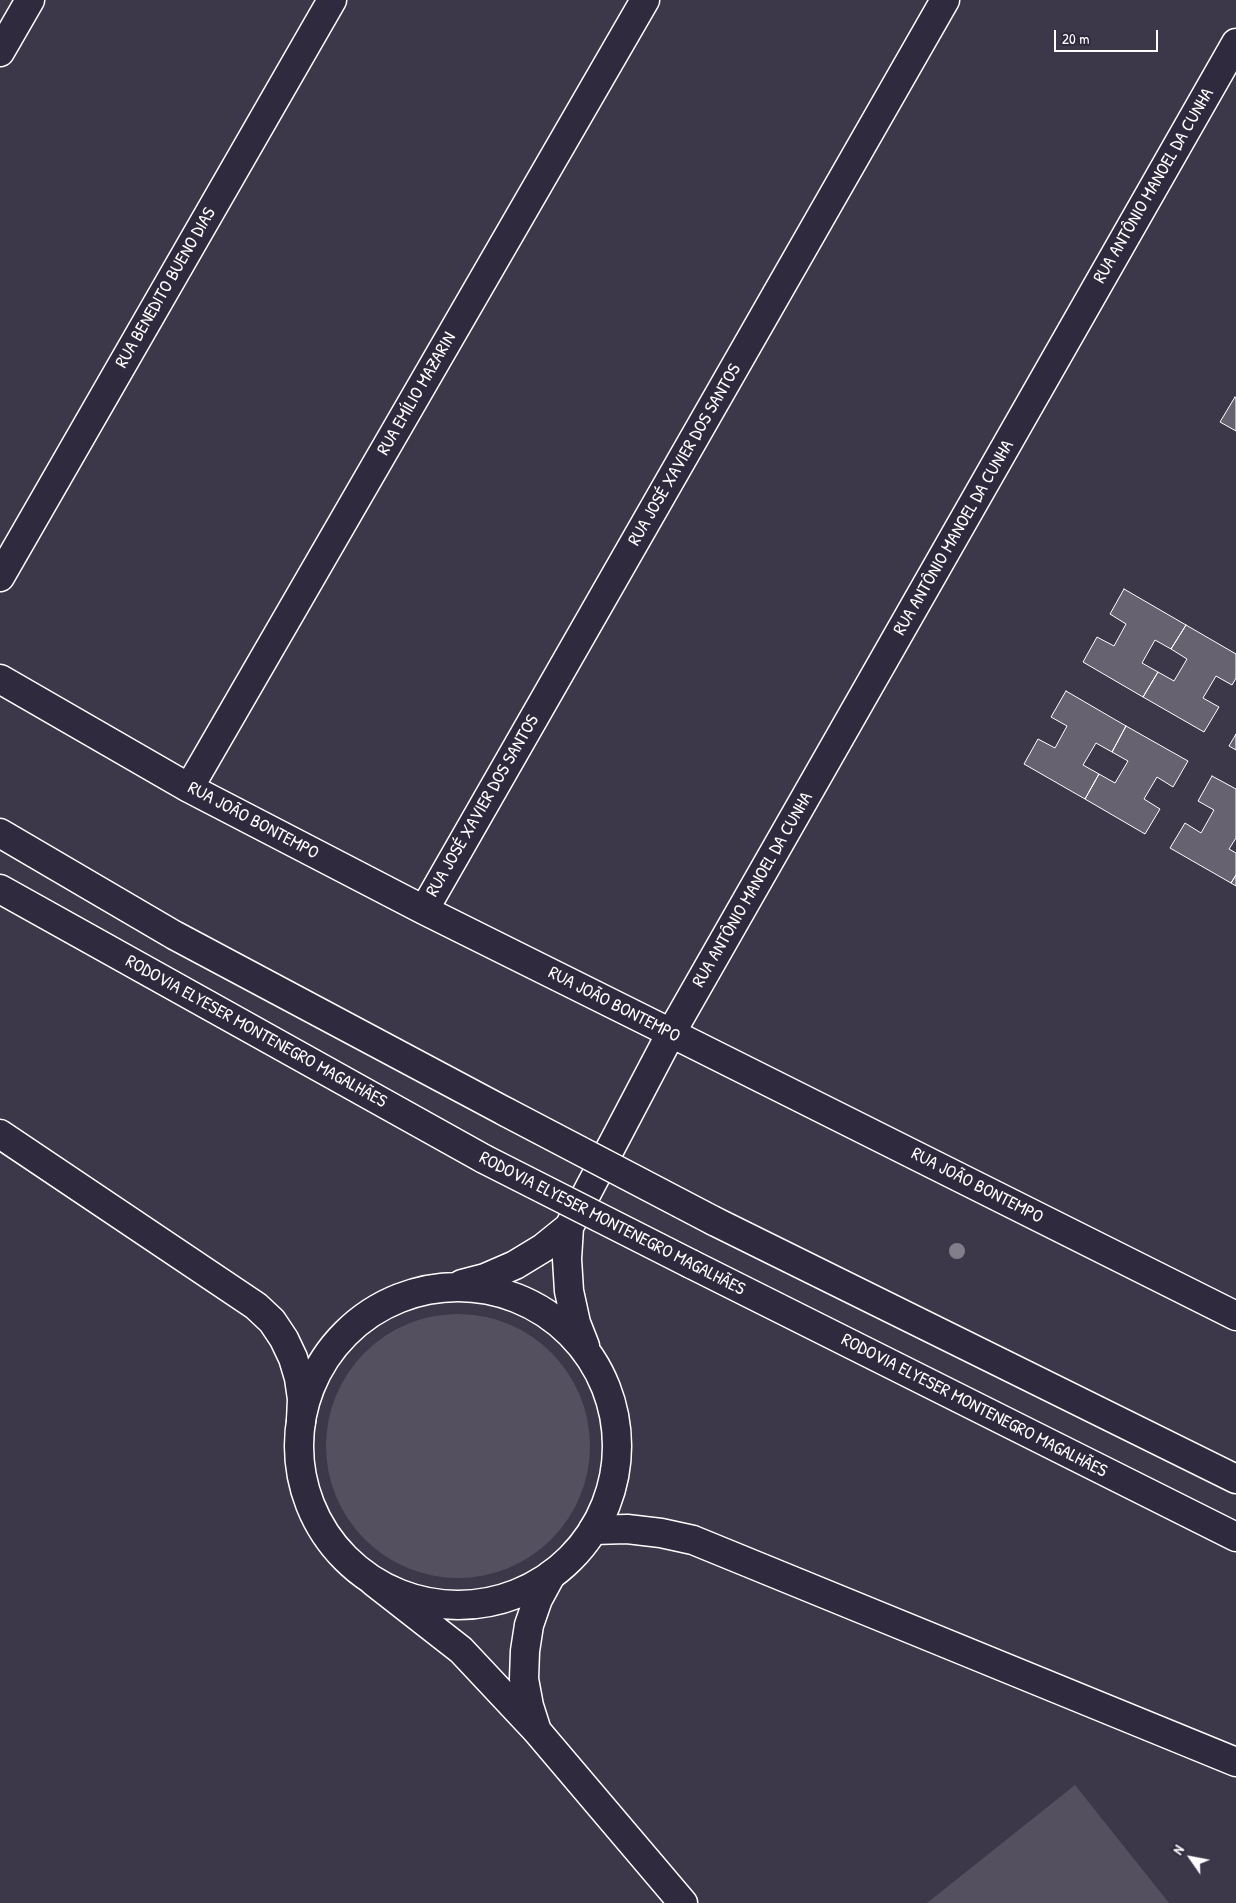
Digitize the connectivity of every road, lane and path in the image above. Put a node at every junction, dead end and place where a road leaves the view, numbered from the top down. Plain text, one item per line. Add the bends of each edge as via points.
1 (30, 0) edge
2 (332, 0) edge
3 (645, 0) edge
4 (945, 0) edge
5 (1236, 43) edge
6 (0, 52) edge
7 (0, 577) edge
8 (0, 679) edge
9 (190, 788) junction
10 (0, 833) edge
11 (0, 889) edge
12 (424, 910) junction
13 (672, 1033) junction
14 (0, 1134) edge
15 (569, 1227) junction
16 (453, 1287) junction
17 (1236, 1316) edge
18 (587, 1353) junction
19 (301, 1421) junction
20 (1236, 1479) edge
21 (593, 1530) junction
22 (1236, 1537) edge
23 (551, 1575) junction
24 (374, 1582) junction
25 (537, 1732) junction
26 (1236, 1762) edge
27 (683, 1903) edge

1 - 6 street
2 - 7 street, RUA BENEDITO BUENO DIAS
3 - 9 street, RUA EMÍLIO MAZARIN
4 - 12 street, RUA JOSÉ XAVIER DOS SANTOS
5 - 13 street, RUA ANTÔNIO MANOEL DA CUNHA
8 - 9 street, RUA JOÃO BONTEMPO
9 - 12 street, RUA JOÃO BONTEMPO
10 - 20 street, bridge via 174,935 714,1221
11 - 22 street, RODOVIA ELYESER MONTENEGRO MAGALHÃES, bridge via 484,1159
12 - 13 street, RUA JOÃO BONTEMPO
13 - 15 street, RUA ANTÔNIO MANOEL DA CUNHA
13 - 17 street, RUA JOÃO BONTEMPO
14 - 19 street via 256,1306 272,1321 284,1339 300,1378
15 - 16 street via 515,1265
15 - 18 street via 569,1292
16 - 18 street via 484,1289 514,1297 542,1310 567,1329
16 - 19 street via 422,1291 393,1301 366,1317 342,1338 323,1363 309,1390
18 - 21 street via 603,1380 613,1409 617,1440 615,1471 607,1501
19 - 24 street via 304,1483 314,1513 329,1540
21 - 23 street
21 - 26 street via 627,1529 694,1540
23 - 24 street via 494,1601 463,1605 432,1603 402,1596
23 - 25 street via 529,1625 525,1651 524,1679
24 - 25 street via 461,1650
25 - 27 street

